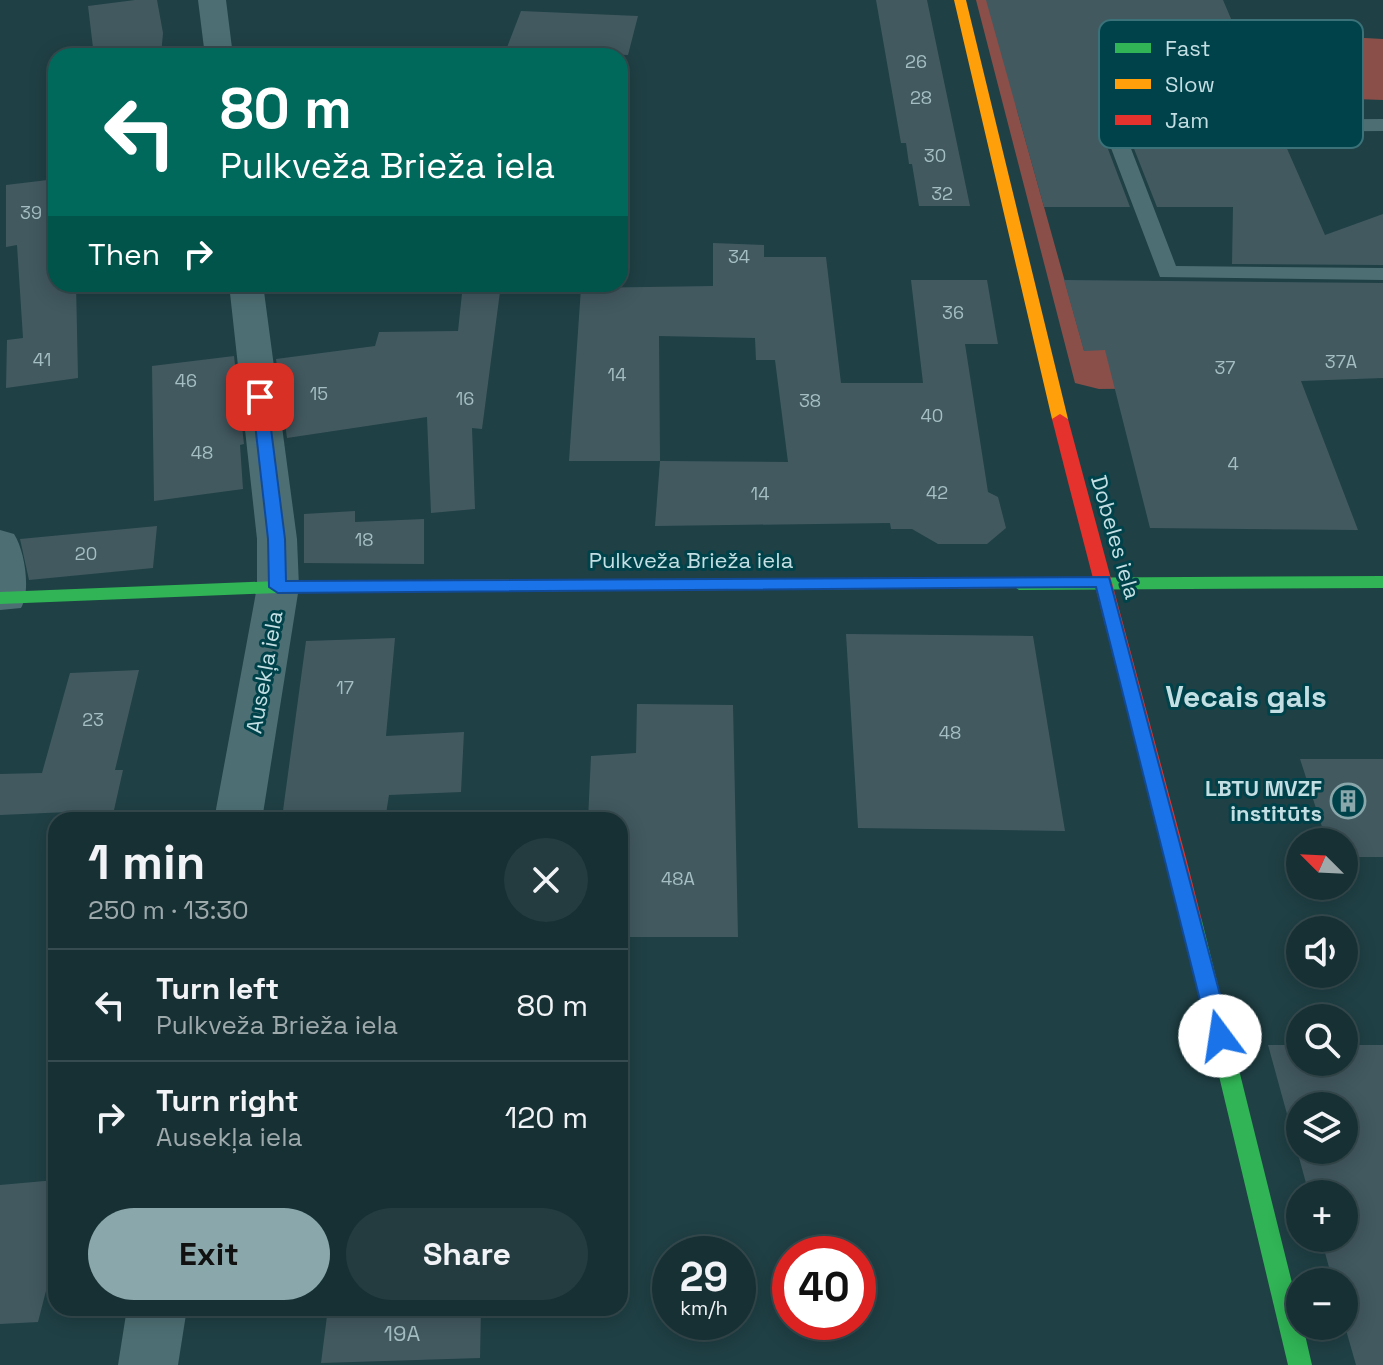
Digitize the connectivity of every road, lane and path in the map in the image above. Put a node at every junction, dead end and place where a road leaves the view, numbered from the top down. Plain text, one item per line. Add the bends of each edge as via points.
1 (212, 0) edge
2 (960, 0) edge
3 (218, 48) edge
4 (1363, 125) edge
5 (1383, 125) edge
6 (1121, 148) edge
7 (1383, 274) edge
8 (247, 292) edge
9 (0, 543) edge
10 (1103, 581) junction
11 (1383, 582) edge
12 (278, 587) junction
13 (3, 598) edge
14 (239, 812) edge
15 (156, 1316) edge
16 (148, 1365) edge
17 (1300, 1365) edge

1 - 3 street
2 - 10 street, Dobeles iela
4 - 5 lane
6 - 7 lane via 1168,272
8 - 12 street, Ausekļa iela via 277,539
9 - 13 street
10 - 11 street, Pulkveža Brieža iela
10 - 12 street, Pulkveža Brieža iela
10 - 17 street, Dobeles iela
12 - 13 street, Pulkveža Brieža iela
12 - 14 street, Ausekļa iela
15 - 16 street

